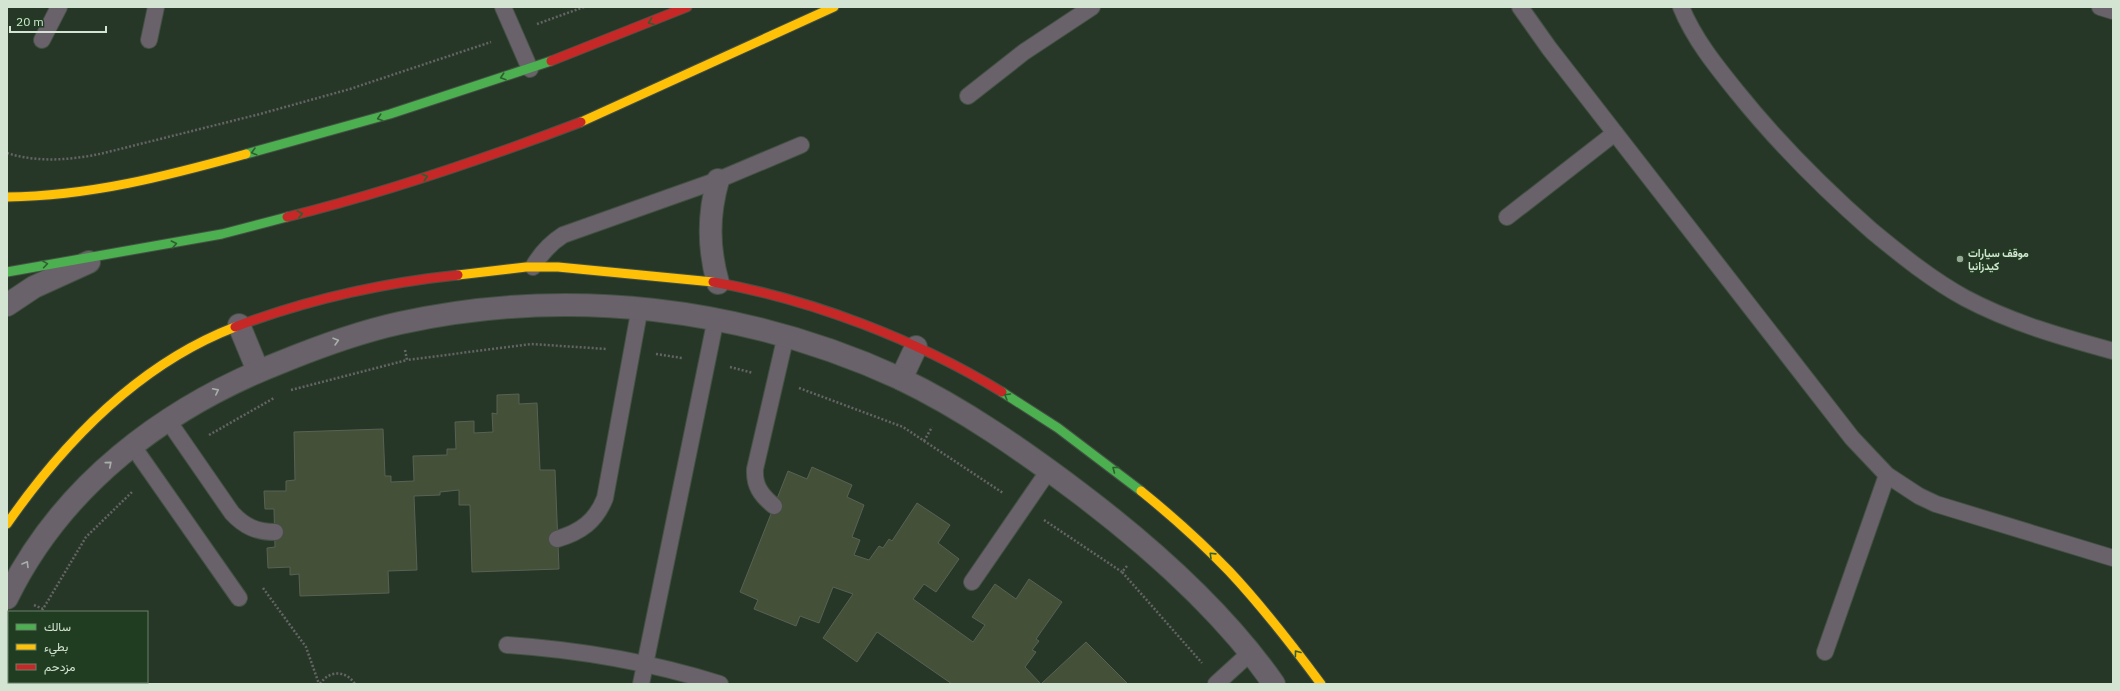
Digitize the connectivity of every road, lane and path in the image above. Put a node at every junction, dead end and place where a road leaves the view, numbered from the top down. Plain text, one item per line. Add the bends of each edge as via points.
1 (59, 7) edge
2 (156, 7) edge
3 (503, 7) edge
4 (584, 7) edge
5 (834, 7) edge
6 (1092, 7) edge
7 (1520, 7) edge
8 (1681, 7) edge
9 (2100, 7) edge
10 (681, 8) edge
11 (2113, 11) edge
12 (514, 33) junction
13 (42, 40) dead end
14 (148, 40) dead end
15 (530, 69) junction
16 (968, 96) dead end
17 (1615, 133) junction
18 (802, 145) dead end
19 (7, 153) edge
20 (718, 180) junction
21 (7, 197) edge
22 (1507, 217) dead end
23 (100, 257) junction
24 (533, 267) junction
25 (7, 272) edge
26 (718, 283) junction
27 (7, 305) edge
28 (640, 307) junction
29 (716, 318) junction
30 (239, 326) junction
31 (786, 335) junction
32 (916, 347) junction
33 (2113, 351) edge
34 (258, 371) junction
35 (901, 379) junction
36 (167, 419) junction
37 (132, 445) junction
38 (1049, 470) junction
39 (1887, 475) junction
40 (774, 506) dead end
41 (7, 524) edge
42 (275, 532) dead end
43 (557, 539) dead end
44 (1145, 545) junction
45 (2113, 558) edge
46 (972, 582) dead end
47 (7, 598) edge
48 (238, 598) dead end
49 (507, 645) dead end
50 (1250, 652) junction
51 (1825, 652) dead end
52 (645, 663) junction
53 (1268, 682) edge
54 (1217, 683) edge
55 (320, 684) edge
56 (355, 684) edge
57 (641, 684) edge
58 (720, 684) edge
59 (1321, 684) edge

1 - 13 lane
2 - 14 lane
3 - 12 lane
4 - 12 path
23 -> 5 street via 222,234 351,200 478,160 602,114
6 - 16 lane via 1024,52
7 - 17 lane
8 - 33 lane via 1710,59 1753,112 1817,181 1888,244 1964,298 2047,333
9 - 11 lane
10 -> 15 street
12 - 15 lane
12 - 19 path via 350,89 104,153 58,160
15 -> 21 street via 365,123 163,177 98,191 42,198
17 - 22 lane
17 - 39 lane via 1852,438
18 - 20 lane
20 - 24 lane via 563,235 540,254
20 - 26 street via 712,200 710,242
25 -> 23 street via 44,264
23 - 27 street via 66,270
24 - 26 street via 592,269
24 - 30 street via 378,285 306,304
26 - 32 street via 807,305
28 - 29 street
34 -> 28 street via 328,343 400,323 472,311 560,304
28 - 43 lane via 605,498 600,510 582,529
29 - 31 street
29 - 52 lane
30 - 34 street
30 - 41 street via 194,345 153,372 115,402 79,435 46,471
31 - 35 street
31 - 40 lane via 755,469 756,485 761,494
32 - 35 street
59 -> 32 street via 1276,625 1228,571 1128,479 1024,406
36 -> 34 street via 212,393
35 - 38 street via 946,403
36 - 37 street
36 - 42 lane via 240,522 262,532
47 -> 37 street via 50,526 91,481
37 - 48 lane
38 - 44 street
38 - 46 lane
39 - 45 lane via 1936,504
39 - 51 lane
44 - 50 street via 1186,583
44 - 54 path via 1122,572
49 - 52 lane via 599,654
50 - 53 street
50 - 54 lane
52 - 57 lane
52 - 58 lane
55 - 56 path via 331,674 338,673 346,675

